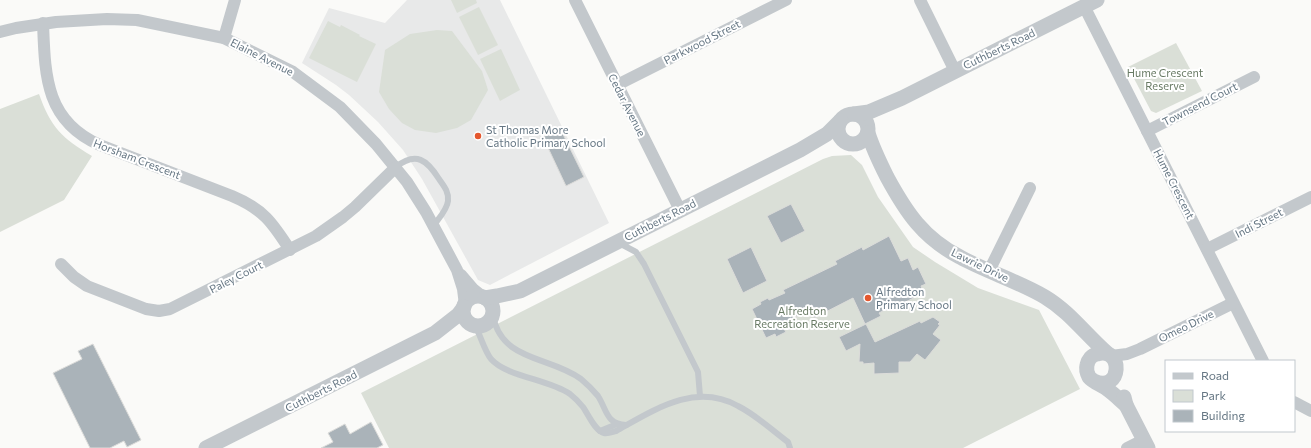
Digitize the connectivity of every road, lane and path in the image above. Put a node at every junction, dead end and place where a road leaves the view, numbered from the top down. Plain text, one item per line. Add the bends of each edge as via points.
1 (235, 0) edge
2 (575, 0) edge
3 (786, 0) edge
4 (920, 0) edge
5 (1084, 4) edge
6 (43, 23) junction
7 (0, 32) edge
8 (224, 38) junction
9 (955, 71) junction
10 (1254, 77) dead end
11 (617, 85) junction
12 (902, 98) junction
13 (854, 114) junction
14 (840, 121) junction
15 (1147, 131) junction
16 (868, 132) junction
17 (849, 144) junction
18 (800, 150) junction
19 (396, 167) junction
20 (882, 168) junction
21 (1030, 188) dead end
22 (1311, 197) edge
23 (680, 210) junction
24 (434, 225) junction
25 (617, 242) junction
26 (1207, 249) junction
27 (290, 250) junction
28 (61, 264) dead end
29 (457, 270) junction
30 (989, 271) junction
31 (520, 290) junction
32 (484, 297) junction
33 (1233, 303) junction
34 (464, 306) junction
35 (493, 315) junction
36 (474, 326) junction
37 (1080, 327) junction
38 (435, 333) junction
39 (1262, 360) edge
40 (1113, 363) junction
41 (1091, 375) junction
42 (700, 396) junction
43 (1295, 403) edge
44 (1126, 405) junction
45 (1311, 411) edge
46 (617, 424) junction
47 (626, 425) junction
48 (600, 431) junction
49 (1146, 444) edge
50 (206, 448) edge
51 (790, 448) edge
52 (1127, 448) edge

1 - 8 street
2 - 11 street, Cedar Avenue
3 - 11 street, Parkwood Street
4 - 9 street
5 - 9 street, Cuthberts Road
5 - 15 street, Hume Crescent
6 - 7 street, Elaine Avenue
6 - 8 street, Elaine Avenue via 89,19 137,20
6 - 27 street, Horsham Crescent via 44,56 51,93 61,114 74,130 100,145 251,205 269,220
8 - 19 street, Elaine Avenue via 293,72 328,98 354,121
9 - 12 street, Cuthberts Road
10 - 15 street, Townsend Court
11 - 23 street, Cedar Avenue
12 - 13 street, Cuthberts Road via 869,112
12 - 16 street, Cuthberts Road via 878,118
13 - 14 street via 847,115
13 - 16 street via 865,119
14 - 17 street via 838,133 841,139
14 - 18 street, Cuthberts Road via 827,134
15 - 26 street, Hume Crescent
16 - 17 street via 861,142
16 - 20 street, Lawrie Drive
17 - 18 street, Cuthberts Road via 836,142
17 - 20 street, Lawrie Drive via 861,150
18 - 23 street, Cuthberts Road
19 - 24 street, Elaine Avenue
19 - 24 lane via 402,162 423,161 431,167 445,188 448,196 446,209
19 - 27 street, Paley Court via 343,217
20 - 30 street, Lawrie Drive via 908,213 924,231 953,254
21 - 30 street
22 - 26 street, Indi Street
23 - 25 street, Cuthberts Road
24 - 29 street, Elaine Avenue
25 - 31 street, Cuthberts Road
25 - 42 lane via 636,252 644,264 698,372
26 - 33 street, Hume Crescent
27 - 28 street, Paley Court via 165,311 146,309 87,286
29 - 32 street, Elaine Avenue via 473,289
29 - 34 street, Elaine Avenue
30 - 37 street, Lawrie Drive via 1044,296 1062,308
31 - 32 street, Cuthberts Road
31 - 35 street, Cuthberts Road
32 - 34 street via 471,298
32 - 35 street via 492,305
33 - 39 street, Hume Crescent
33 - 40 street, Omeo Drive
34 - 36 street via 464,318
34 - 38 street, Cuthberts Road via 458,315
35 - 36 street via 485,325
35 - 46 lane via 497,330 510,346 528,357 580,378 594,392 609,417
36 - 38 street, Cuthberts Road
36 - 48 lane via 482,338 487,353 497,364 567,392 580,404
37 - 40 street, Lawrie Drive
37 - 41 street, Lawrie Drive
38 - 50 street, Cuthberts Road
40 - 41 street via 1112,379 1107,382 1100,383
40 - 41 street via 1101,353 1095,355 1088,362
40 - 44 street
41 - 44 street
42 - 47 lane via 673,402
42 - 51 lane via 725,399 740,406 788,442
43 - 45 street
44 - 49 street
46 - 47 lane
46 - 48 lane
47 - 48 lane via 608,433
49 - 52 street

